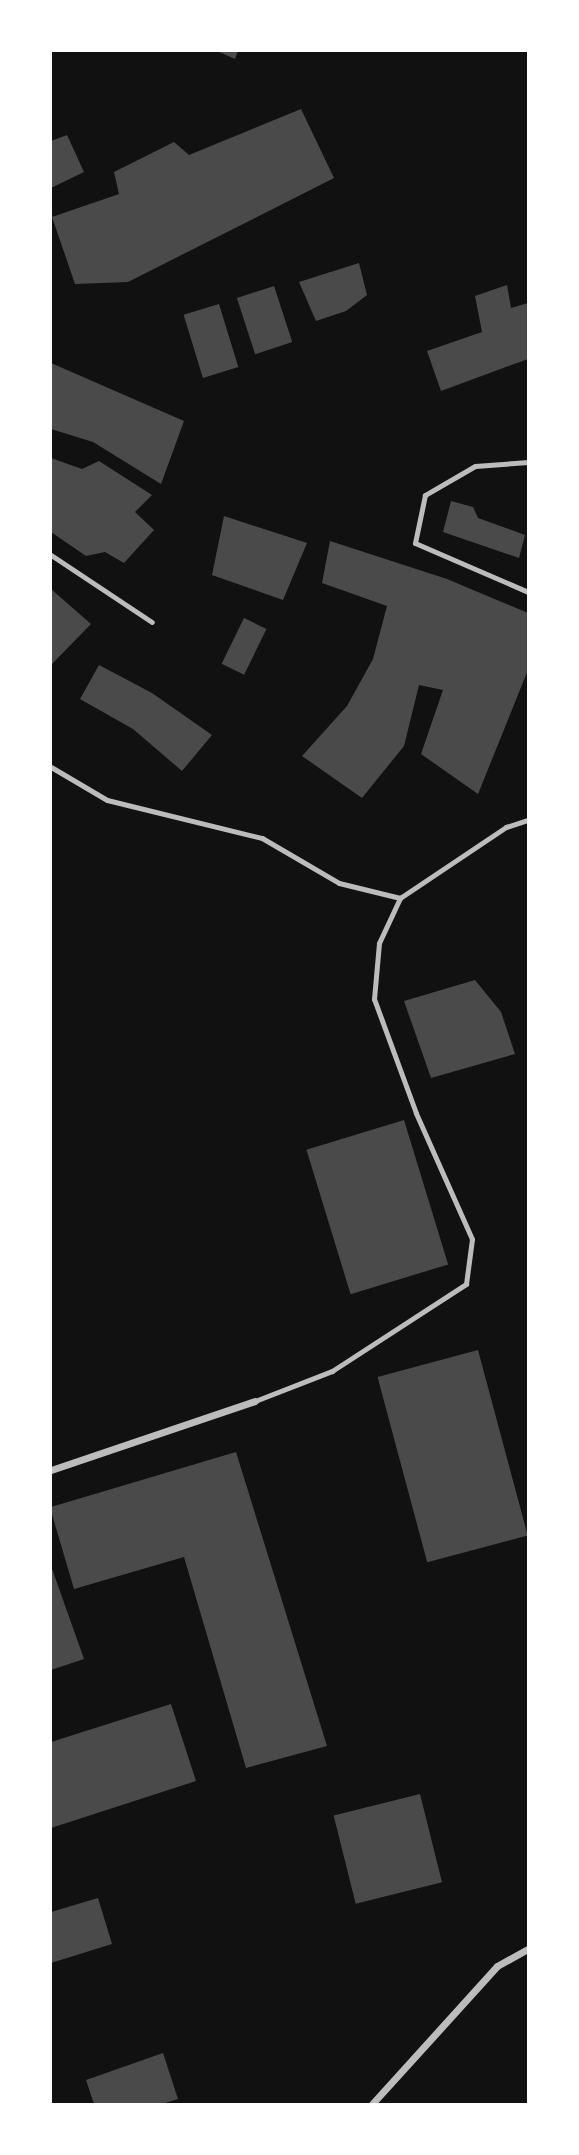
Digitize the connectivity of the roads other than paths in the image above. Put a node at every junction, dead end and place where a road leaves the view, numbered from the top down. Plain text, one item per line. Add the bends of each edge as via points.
1 (528, 462) edge
2 (51, 555) edge
3 (528, 592) edge
4 (152, 622) dead end
5 (51, 767) edge
6 (528, 820) edge
7 (400, 898) junction
8 (255, 1401) joint
9 (51, 1470) edge
10 (528, 1949) edge
11 (372, 2104) edge

1 - 3 lane via 475,466 425,495 415,543
2 - 4 lane
5 - 7 lane via 107,800 262,838 339,883
6 - 7 lane via 506,827
7 - 8 lane via 379,943 374,999 416,1113 472,1239 466,1284 332,1371
8 - 9 street
10 - 11 street via 497,1966

